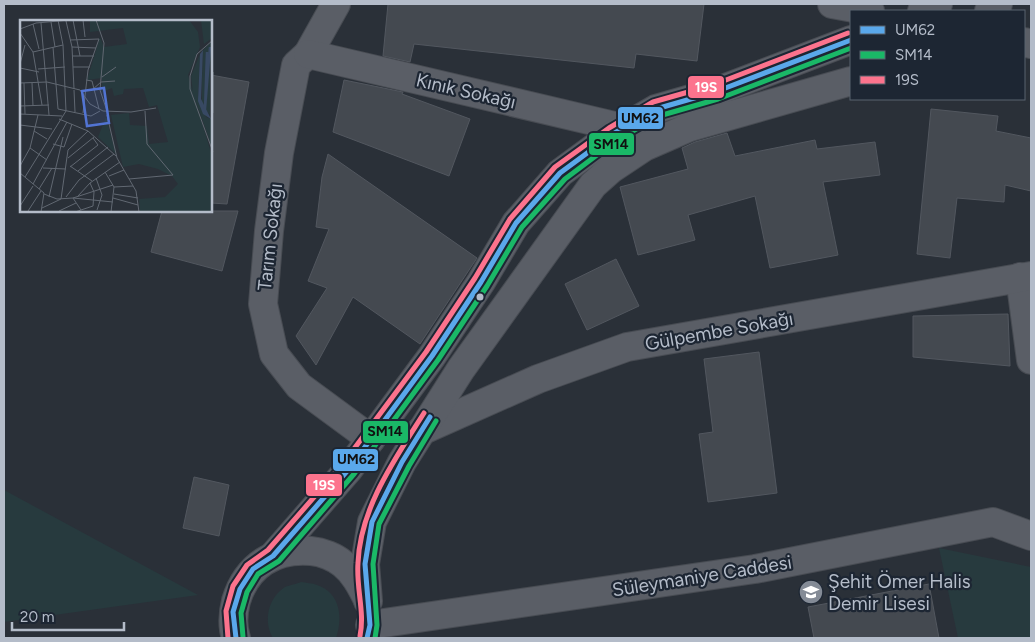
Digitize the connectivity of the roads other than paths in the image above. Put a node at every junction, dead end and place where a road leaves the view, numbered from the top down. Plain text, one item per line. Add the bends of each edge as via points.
1 (336, 4) edge
2 (832, 4) edge
3 (938, 4) edge
4 (865, 10) edge
5 (924, 10) edge
6 (850, 40) edge
7 (308, 54) junction
8 (850, 81) edge
9 (623, 128) junction
10 (1026, 277) edge
11 (1031, 360) edge
12 (421, 431) junction
13 (370, 439) junction
14 (1031, 536) edge
15 (273, 556) junction
16 (368, 622) edge
17 (231, 637) edge

1 - 7 street, Tarım Sokağı
2 - 4 street
3 - 5 street
6 - 9 street via 715,92 656,109
7 - 9 street, Kınık Sokağı
7 - 13 street, Tarım Sokağı via 296,65 279,153 263,304 274,354 299,386
8 - 12 street via 690,127 644,147 611,168 593,185
9 - 13 street via 560,173 516,223 437,348
10 - 11 street
10 - 12 street, Gülpembe Sokağı via 627,346 538,379
12 - 16 street via 372,522 364,564
13 - 15 street via 348,470
14 - 16 street, Süleymaniye Caddesi via 993,522 755,569
15 - 16 street via 296,550 320,552 342,562 358,580
15 - 17 street via 253,570 240,589 233,612

